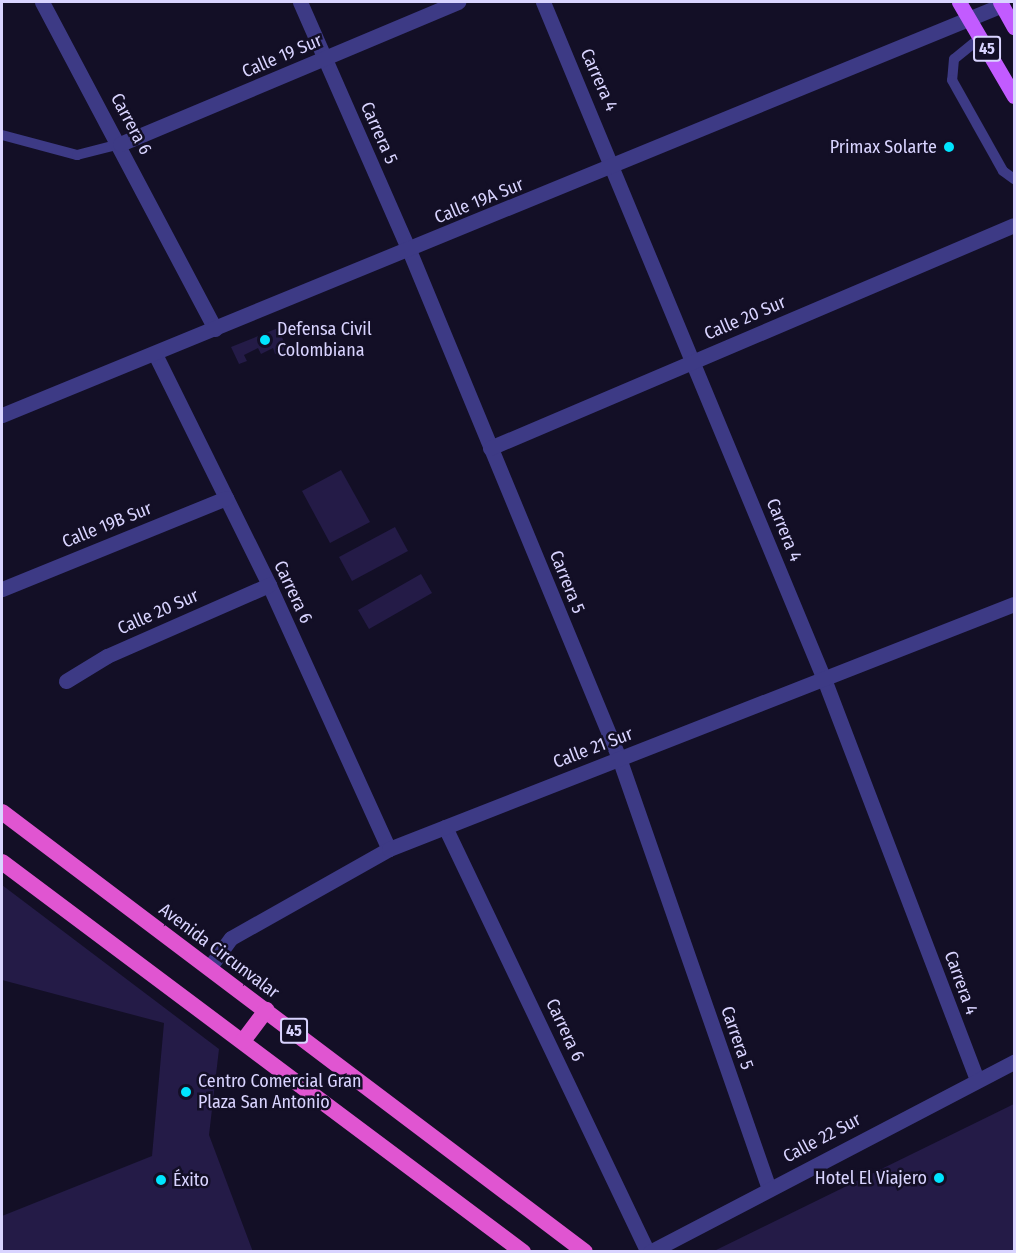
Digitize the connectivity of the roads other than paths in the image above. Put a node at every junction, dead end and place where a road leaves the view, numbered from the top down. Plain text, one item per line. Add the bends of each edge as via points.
1 (42, 2) edge
2 (300, 2) edge
3 (458, 2) edge
4 (543, 2) edge
5 (959, 2) edge
6 (1001, 3) edge
7 (970, 21) junction
8 (1014, 27) edge
9 (981, 38) junction
10 (325, 60) junction
11 (1014, 96) edge
12 (2, 135) edge
13 (120, 144) junction
14 (615, 166) junction
15 (1014, 179) edge
16 (1014, 225) edge
17 (409, 250) junction
18 (215, 329) junction
19 (155, 354) junction
20 (694, 361) junction
21 (2, 415) edge
22 (490, 448) junction
23 (226, 498) junction
24 (269, 585) junction
25 (2, 589) edge
26 (1014, 604) edge
27 (824, 679) junction
28 (66, 681) dead end
29 (619, 758) junction
30 (2, 812) edge
31 (445, 827) junction
32 (389, 849) junction
33 (2, 862) edge
34 (209, 968) junction
35 (266, 1010) junction
36 (243, 1041) junction
37 (1014, 1062) edge
38 (976, 1078) junction
39 (769, 1188) junction
40 (523, 1251) edge
41 (585, 1251) edge
42 (649, 1251) edge

1 - 13 street, Carrera 6
2 - 10 street, Carrera 5
3 - 10 street, Calle 19 Sur
4 - 14 street, Carrera 4
5 - 7 main road, 45
6 - 7 street, Calle 19A Sur
6 - 8 main road
7 - 9 main road, 45
7 - 14 street, Calle 19A Sur
9 - 11 main road, 45
9 - 15 lane via 954,59 951,80 1003,171
10 - 13 street, Calle 19 Sur
10 - 17 street, Carrera 5
12 - 13 lane via 78,155
13 - 18 street, Carrera 6
14 - 17 street, Calle 19A Sur
14 - 20 street, Carrera 4
16 - 20 street, Calle 20 Sur
17 - 18 street, Calle 19A Sur
17 - 22 street, Carrera 5
18 - 19 street, Calle 19A Sur
19 - 21 street, Calle 19A Sur
19 - 23 street, Carrera 6
20 - 22 street, Calle 20 Sur
20 - 27 street, Carrera 4
22 - 29 street, Carrera 5
23 - 24 street, Carrera 6
23 - 25 street, Calle 19B Sur
24 - 28 street, Calle 20 Sur via 107,656
24 - 32 street, Carrera 6
26 - 27 street, Calle 21 Sur
27 - 29 street, Calle 21 Sur
27 - 38 street, Carrera 4
29 - 31 street, Calle 21 Sur
29 - 39 street, Carrera 5
30 - 34 highway, Avenida Circunvalar / 45
31 - 32 street, Calle 21 Sur
31 - 42 street, Carrera 6
32 - 34 street, Calle 21 Sur via 231,938
33 - 36 highway, 45
34 - 35 highway, Avenida Circunvalar / 45
35 - 36 highway
35 - 41 highway, Avenida Circunvalar / 45
36 - 40 highway, 45
37 - 38 street, Calle 22 Sur
38 - 39 street, Calle 22 Sur
39 - 42 street, Calle 22 Sur

